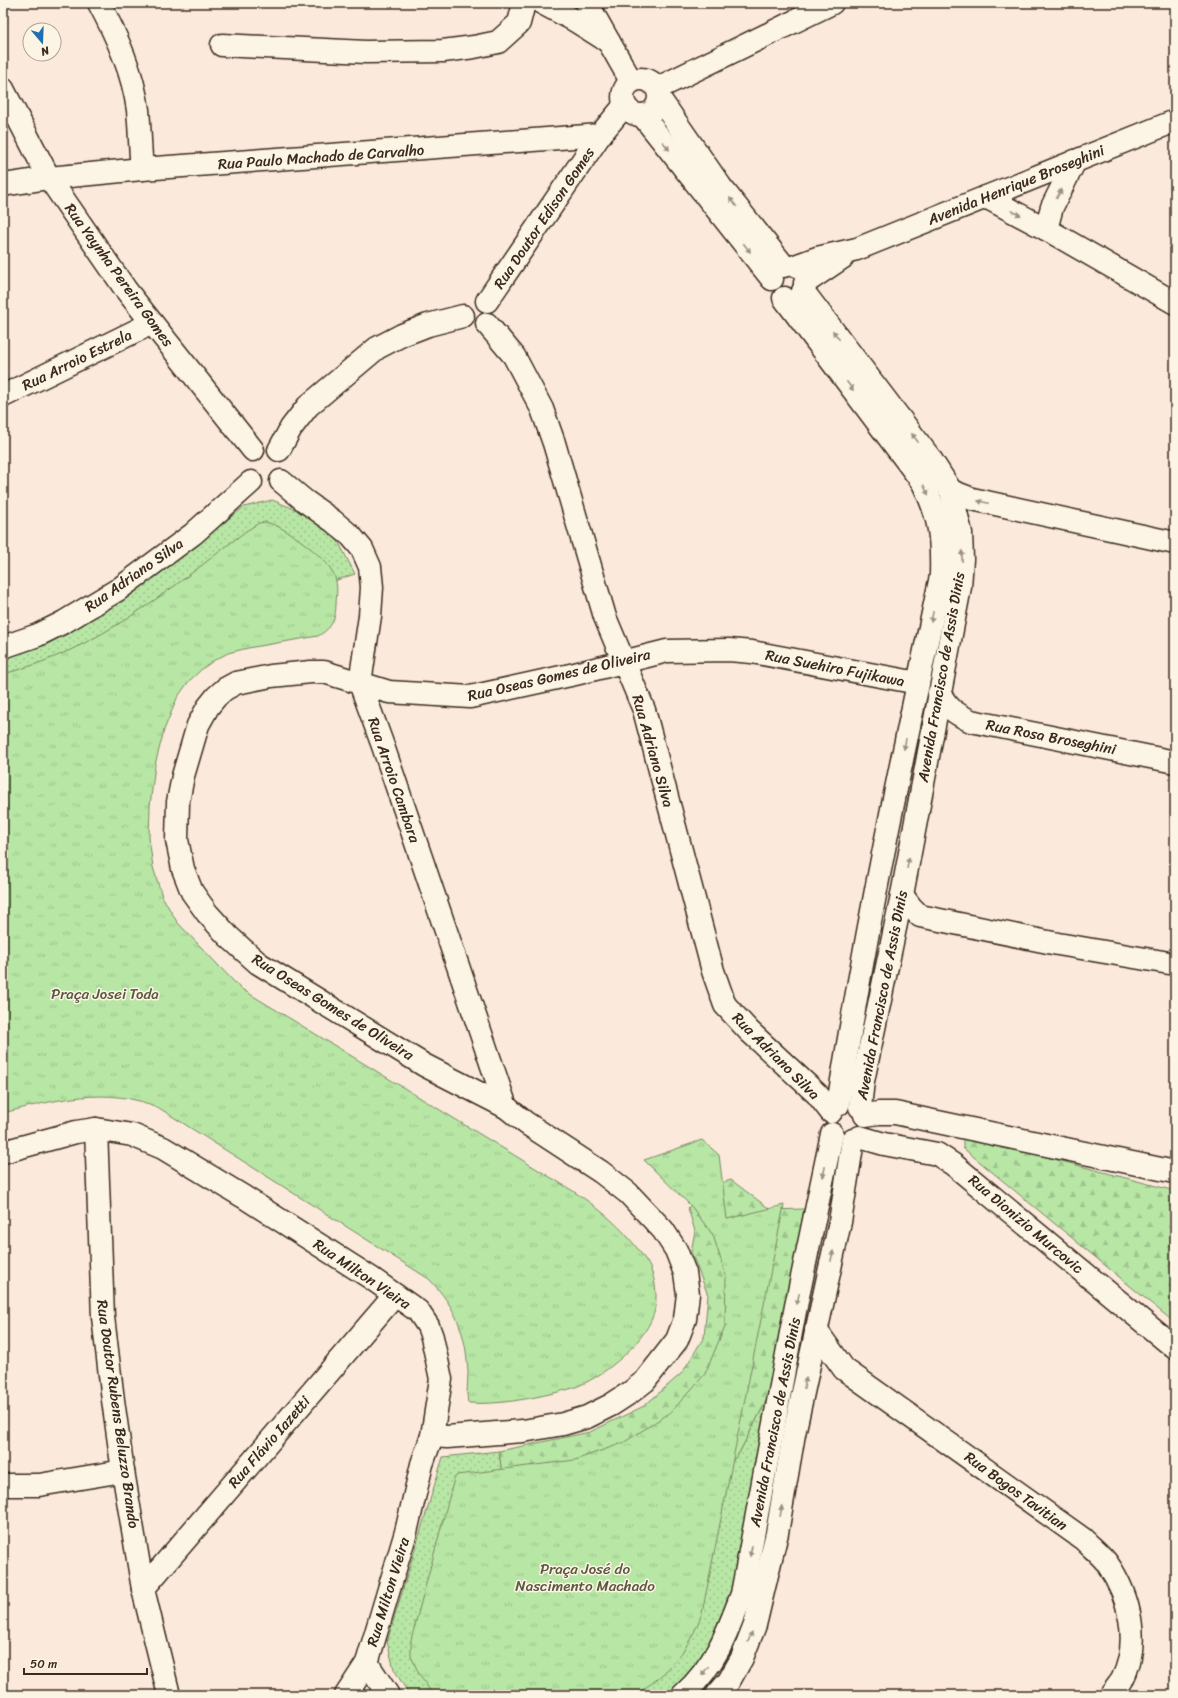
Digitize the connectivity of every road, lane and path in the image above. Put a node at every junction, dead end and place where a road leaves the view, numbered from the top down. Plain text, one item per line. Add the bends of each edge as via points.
1 (99, 3) edge
2 (524, 3) edge
3 (542, 3) edge
4 (587, 3) edge
5 (832, 3) edge
6 (609, 42) junction
7 (222, 45) dead end
8 (631, 81) junction
9 (3, 89) edge
10 (659, 93) junction
11 (633, 110) junction
12 (1175, 121) edge
13 (600, 135) junction
14 (1075, 161) junction
15 (142, 169) junction
16 (49, 178) junction
17 (3, 185) edge
18 (986, 197) junction
19 (1046, 229) junction
20 (790, 281) junction
21 (487, 301) junction
22 (1175, 303) edge
23 (463, 316) junction
24 (152, 323) junction
25 (487, 324) junction
26 (3, 396) edge
27 (253, 450) junction
28 (279, 450) junction
29 (281, 481) junction
30 (251, 482) junction
31 (951, 491) junction
32 (1175, 543) edge
33 (3, 647) edge
34 (752, 652) joint
35 (623, 662) junction
36 (918, 683) junction
37 (360, 684) junction
38 (939, 692) junction
39 (1175, 762) edge
40 (902, 895) junction
41 (1175, 964) edge
42 (506, 1107) junction
43 (834, 1109) junction
44 (862, 1111) junction
45 (913, 1117) junction
46 (950, 1124) junction
47 (96, 1129) junction
48 (832, 1134) junction
49 (856, 1138) junction
50 (905, 1148) junction
51 (3, 1152) edge
52 (937, 1154) junction
53 (1175, 1172) edge
54 (396, 1295) junction
55 (816, 1330) junction
56 (1175, 1348) edge
57 (432, 1436) junction
58 (123, 1471) junction
59 (3, 1485) edge
60 (144, 1589) junction
61 (367, 1663) junction
62 (727, 1690) edge
63 (169, 1695) edge
64 (346, 1695) edge
65 (388, 1695) edge
66 (683, 1695) edge
67 (1111, 1695) edge

1 - 15 street via 113,28 130,73 138,110
2 - 7 street via 519,23 498,42 474,47 443,51 366,52
3 - 6 street
4 - 6 street
5 - 10 street
6 - 8 street
8 - 10 street via 641,78 651,80
8 - 11 street via 623,94
9 - 16 street, Rua Yaynha Pereira Gomes
10 - 11 street via 657,107 651,113
20 -> 10 street, Avenida Francisco de Assis Dinis via 721,187
11 - 13 street
11 -> 20 street, Avenida Francisco de Assis Dinis
12 - 14 street, Avenida Henrique Broseghini
13 - 15 street, Rua Paulo Machado de Carvalho
13 - 21 street, Rua Doutor Edison Gomes
14 - 18 street, Avenida Henrique Broseghini
19 -> 14 street via 1052,207
15 - 16 street, Rua Paulo Machado de Carvalho
16 - 17 street, Rua Paulo Machado de Carvalho
16 - 24 street, Rua Yaynha Pereira Gomes via 126,290
18 -> 19 street
18 - 20 street, Avenida Henrique Broseghini via 856,249
19 - 22 street
31 -> 20 street, Avenida Francisco de Assis Dinis via 930,458
20 -> 36 street, Avenida Francisco de Assis Dinis via 923,483 933,504 939,527 941,576
21 - 23 street via 479,297 470,300 464,307
21 - 25 street via 492,308 492,317
23 - 25 street via 469,324 478,327
23 - 28 street via 422,327 377,348 308,406 290,428
24 - 26 street, Rua Arroio Estrela
24 - 27 street, Rua Yaynha Pereira Gomes
25 - 35 street, Rua Adriano Silva via 514,356 542,409 605,617
27 - 28 street via 266,446
27 - 30 street via 246,460 245,471
28 - 29 street via 286,460 286,471
29 - 30 street via 272,487 261,487
29 - 37 street, Rua Arroio Cambara via 351,536 362,549 370,567 372,594
30 - 33 street, Rua Adriano Silva via 193,534 119,589 64,622 38,635
32 -> 31 street via 972,499
38 -> 31 street, Avenida Francisco de Assis Dinis via 960,587 962,559 961,533
34 - 35 street, Rua Oseas Gomes de Oliveira via 667,650
34 - 36 street, Rua Suehiro Fujikawa
35 - 37 street, Rua Oseas Gomes de Oliveira via 470,697 389,692
35 - 43 street, Rua Adriano Silva via 644,710 713,971 725,1005 749,1031
36 -> 43 street, Avenida Francisco de Assis Dinis
37 - 42 street, Rua Arroio Cambara via 384,746
37 - 42 street, Rua Oseas Gomes de Oliveira via 324,672 311,672 236,683 216,697 198,725 178,802 177,840 183,869 192,892 207,913 258,963 424,1065
38 - 39 street, Rua Rosa Broseghini via 946,705 956,714 971,721
40 -> 38 street, Avenida Francisco de Assis Dinis
40 - 41 street via 920,916
40 - 44 street, Avenida Francisco de Assis Dinis via 863,1081
42 - 57 street, Rua Oseas Gomes de Oliveira via 526,1124 628,1193 663,1230 676,1250 686,1273 688,1294 685,1319 677,1340 645,1381 611,1405 587,1417 523,1431
43 - 44 street via 849,1103
43 - 48 street via 828,1123
44 - 45 street
44 - 49 street via 866,1123 864,1130
45 - 46 street
45 - 50 street
46 - 52 street
46 - 53 street
47 - 51 street, Rua Milton Vieira
47 - 54 street, Rua Milton Vieira via 132,1135 163,1148
47 - 58 street, Rua Doutor Rubens Beluzzo Brando via 103,1317
48 - 49 street via 842,1140
48 -> 66 street, Avenida Francisco de Assis Dinis via 796,1306 742,1594 717,1655
49 - 50 street, Rua Dionizio Murcovic
55 -> 49 street, Avenida Francisco de Assis Dinis
50 - 52 street, Rua Dionizio Murcovic
52 - 56 street, Rua Dionizio Murcovic via 980,1185
54 - 57 street, Rua Milton Vieira via 418,1311 432,1337 441,1380
54 - 60 street, Rua Flávio Iazetti
62 -> 55 street, Avenida Francisco de Assis Dinis via 754,1625 777,1533
55 - 67 street, Rua Bogos Tavitian via 844,1369 1083,1539 1107,1563 1119,1584 1132,1624 1129,1660 1122,1681
57 - 61 street, Rua Milton Vieira
58 - 59 street via 39,1485
58 - 60 street, Rua Doutor Rubens Beluzzo Brando
60 - 63 street, Rua Doutor Rubens Beluzzo Brando
61 - 64 street, Rua Milton Vieira
61 - 65 street

